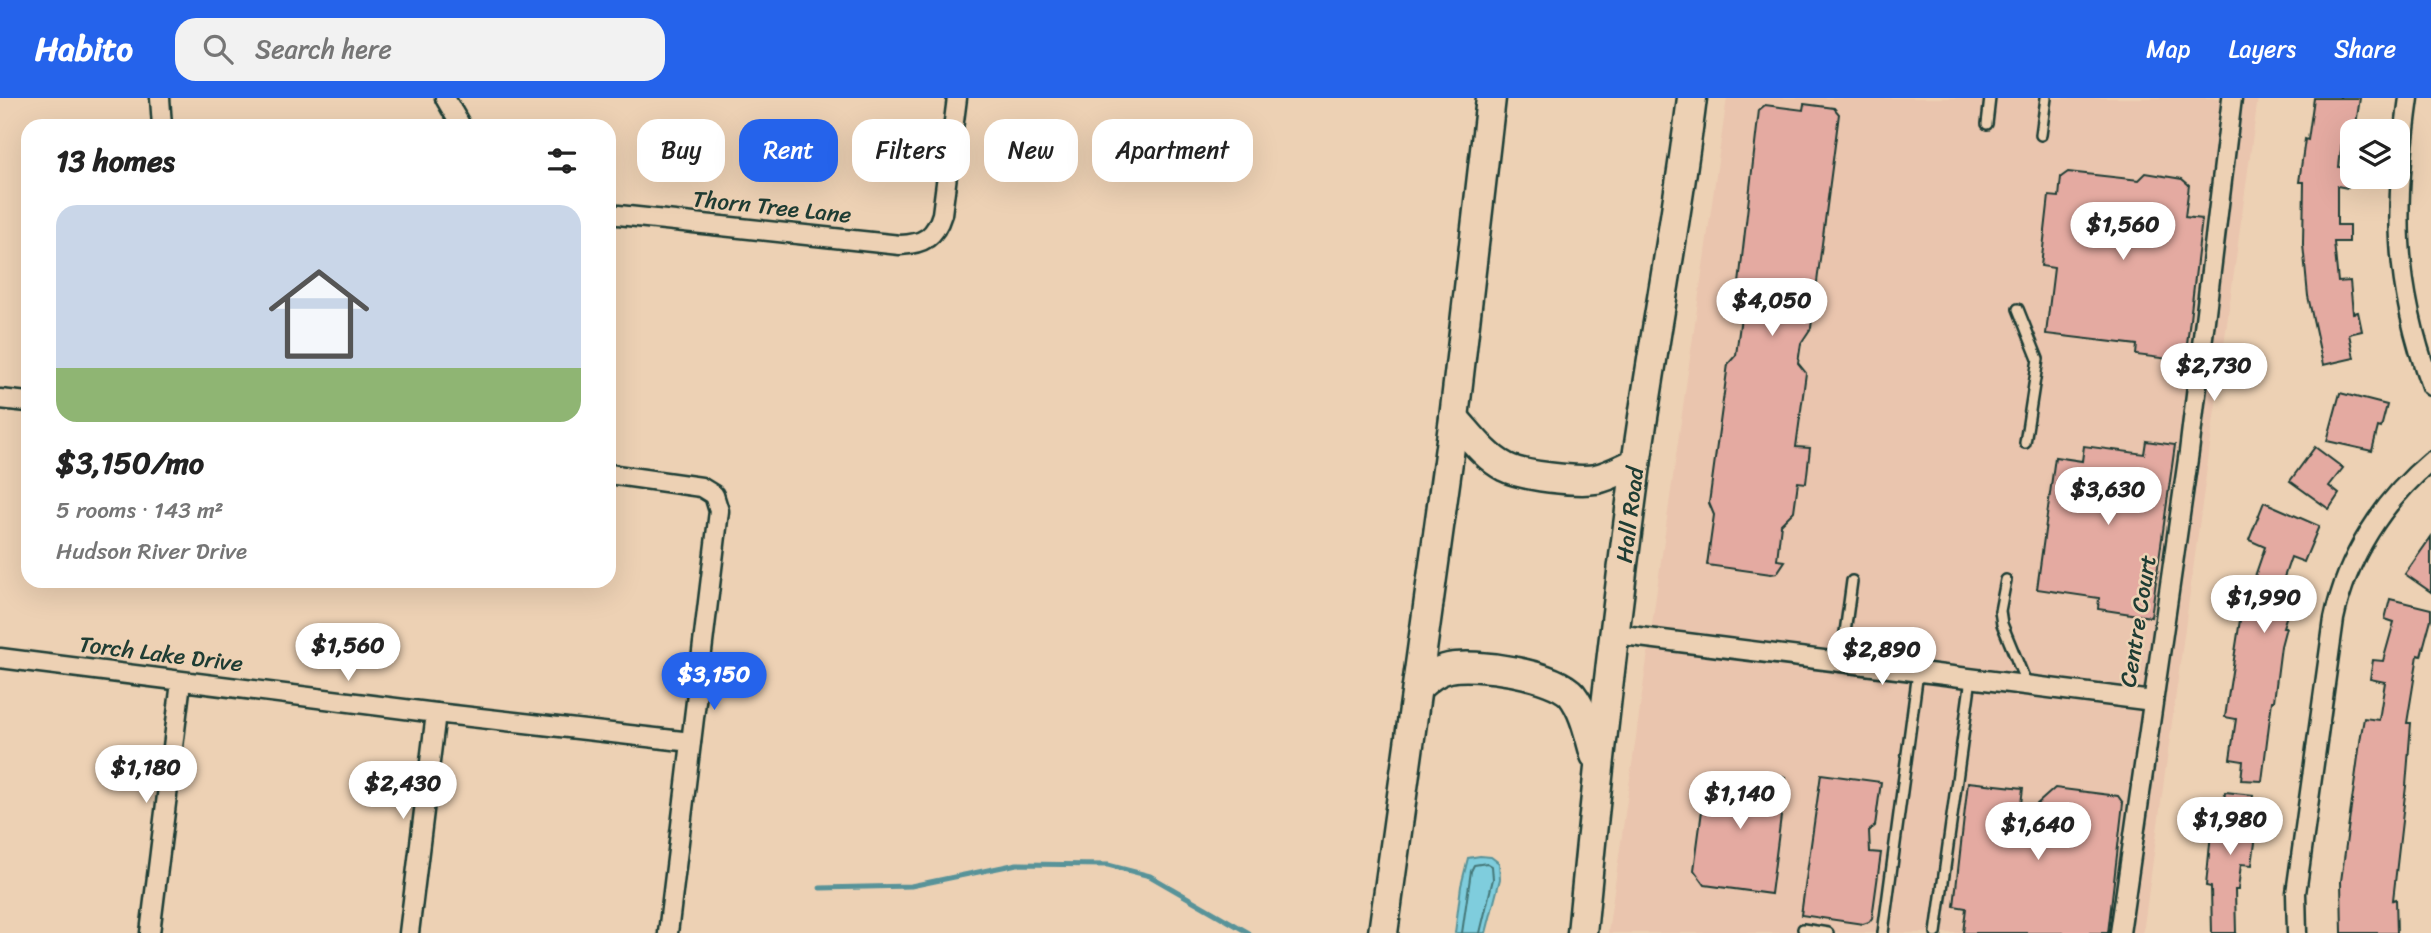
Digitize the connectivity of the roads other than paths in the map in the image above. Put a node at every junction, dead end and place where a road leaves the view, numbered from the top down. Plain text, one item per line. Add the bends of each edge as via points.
1 (160, 98) edge
2 (445, 98) edge
3 (957, 98) edge
4 (1491, 98) edge
5 (1692, 98) edge
6 (1990, 98) edge
7 (2046, 98) edge
8 (2232, 98) edge
9 (2409, 98) edge
10 (162, 119) edge
11 (457, 119) edge
12 (1987, 124) dead end
13 (2041, 135) dead end
14 (616, 215) edge
15 (2018, 309) dead end
16 (2431, 386) edge
17 (0, 399) edge
18 (21, 401) edge
19 (1454, 418) junction
20 (2025, 443) dead end
21 (2431, 461) edge
22 (1636, 463) junction
23 (616, 475) edge
24 (2006, 580) dead end
25 (1852, 581) dead end
26 (1615, 634) junction
27 (0, 659) edge
28 (1841, 662) junction
29 (1918, 672) junction
30 (1970, 678) junction
31 (181, 682) junction
32 (2027, 685) junction
33 (1418, 687) junction
34 (2153, 701) junction
35 (436, 713) junction
36 (691, 742) junction
37 (1598, 766) junction
38 (1803, 929) dead end
39 (150, 933) edge
40 (409, 933) edge
41 (668, 933) edge
42 (1383, 933) edge
43 (1582, 933) edge
44 (1828, 933) edge
45 (1883, 933) edge
46 (1936, 933) edge
47 (2120, 933) edge
48 (2297, 933) edge

1 - 10 street
2 - 11 street
3 - 14 street, Thorn Tree Lane via 938,228 930,238 915,244
4 - 19 highway
5 - 22 highway, Hall Road
6 - 12 lane
7 - 13 lane
8 - 34 street, Centre Court
9 - 16 street via 2399,181 2399,255 2405,299
15 - 20 lane via 2038,359
17 - 18 street
19 - 22 highway via 1489,455 1520,472 1589,479
19 - 33 highway
21 - 48 street via 2399,491 2370,530 2341,590 2296,893
22 - 26 highway, Hall Road
23 - 36 street via 701,487 714,495 719,511
24 - 32 lane via 2002,624
25 - 28 lane
26 - 28 street, Centre Court
26 - 37 highway, Hall Road
27 - 31 street, Torch Lake Drive
28 - 29 street, Centre Court
29 - 30 street, Centre Court
29 - 45 lane
30 - 32 street, Centre Court
30 - 46 lane
31 - 35 street, Torch Lake Drive
31 - 39 street
32 - 34 street, Centre Court
33 - 37 highway via 1433,674 1464,666 1539,676 1558,683 1581,709
33 - 42 highway
34 - 47 street
35 - 36 street, Torch Lake Drive
35 - 40 street
36 - 41 street
37 - 43 highway, Hall Road
38 - 44 lane

